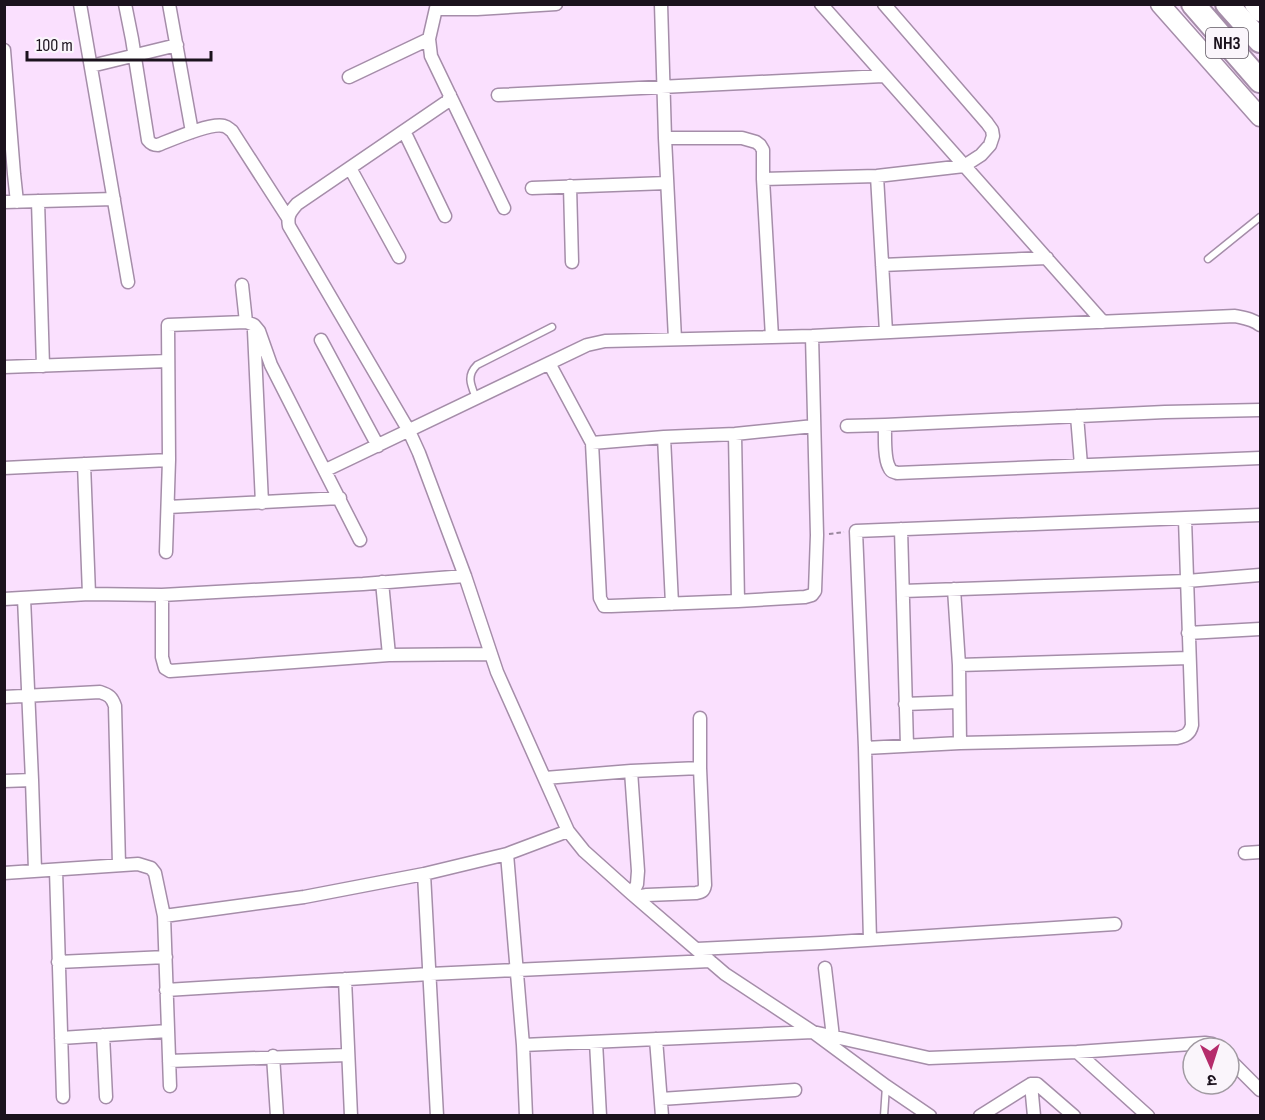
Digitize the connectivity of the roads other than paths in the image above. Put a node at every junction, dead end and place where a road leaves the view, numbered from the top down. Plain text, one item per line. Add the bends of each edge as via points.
1 (80, 4) edge
2 (125, 4) edge
3 (169, 4) edge
4 (556, 4) edge
5 (661, 4) edge
6 (821, 4) edge
7 (884, 4) edge
8 (1160, 4) edge
9 (1193, 4) edge
10 (1227, 4) edge
11 (1254, 4) edge
12 (436, 7) edge
13 (1260, 12) edge
14 (429, 39) junction
15 (1260, 42) edge
16 (177, 45) junction
17 (4, 50) edge
18 (135, 55) junction
19 (91, 66) junction
20 (883, 76) junction
21 (349, 77) dead end
22 (1260, 81) edge
23 (663, 87) junction
24 (450, 95) junction
25 (498, 95) dead end
26 (1260, 117) edge
27 (192, 132) junction
28 (404, 132) junction
29 (664, 138) junction
30 (964, 166) junction
31 (350, 168) junction
32 (877, 176) junction
33 (763, 179) junction
34 (667, 183) junction
35 (570, 186) junction
36 (532, 188) dead end
37 (114, 199) junction
38 (38, 201) junction
39 (11, 202) edge
40 (504, 208) dead end
41 (445, 216) dead end
42 (1260, 217) edge
43 (288, 218) junction
44 (399, 257) dead end
45 (1047, 258) junction
46 (1208, 259) dead end
47 (572, 262) dead end
48 (882, 265) junction
49 (128, 282) dead end
50 (242, 285) dead end
51 (1103, 322) junction
52 (250, 324) junction
53 (1260, 325) edge
54 (552, 327) dead end
55 (886, 332) junction
56 (812, 336) junction
57 (772, 337) junction
58 (675, 339) junction
59 (321, 340) dead end
60 (168, 361) junction
61 (549, 363) junction
62 (43, 366) junction
63 (4, 367) edge
64 (476, 399) junction
65 (1260, 410) edge
66 (1077, 416) junction
67 (885, 425) junction
68 (814, 426) junction
69 (847, 426) dead end
70 (409, 431) junction
71 (735, 434) junction
72 (664, 437) junction
73 (592, 443) junction
74 (378, 446) junction
75 (1260, 458) edge
76 (169, 460) junction
77 (84, 464) junction
78 (1081, 465) junction
79 (4, 468) edge
80 (326, 470) junction
81 (340, 498) junction
82 (262, 503) junction
83 (168, 507) junction
84 (1260, 515) edge
85 (1185, 519) junction
86 (901, 529) junction
87 (360, 540) dead end
88 (166, 552) dead end
89 (1260, 575) edge
90 (465, 576) junction
91 (1187, 581) junction
92 (382, 582) junction
93 (954, 589) junction
94 (903, 591) junction
95 (89, 594) junction
96 (162, 595) junction
97 (24, 598) junction
98 (4, 599) edge
99 (738, 601) junction
100 (672, 604) junction
101 (1260, 629) edge
102 (1188, 633) junction
103 (491, 654) junction
104 (389, 656) junction
105 (1190, 658) junction
106 (959, 665) junction
107 (28, 696) junction
108 (4, 697) edge
109 (958, 702) junction
110 (905, 705) junction
111 (700, 717) dead end
112 (960, 743) junction
113 (907, 746) junction
114 (865, 748) junction
115 (700, 768) junction
116 (631, 771) junction
117 (545, 778) junction
118 (32, 780) junction
119 (4, 781) edge
120 (568, 831) junction
121 (1260, 852) edge
122 (507, 854) junction
123 (1245, 854) dead end
124 (119, 865) junction
125 (34, 870) junction
126 (56, 870) junction
127 (4, 873) edge
128 (423, 874) junction
129 (634, 896) junction
130 (164, 916) junction
131 (1114, 924) dead end
132 (870, 940) junction
133 (696, 949) junction
134 (166, 957) junction
135 (710, 961) junction
136 (58, 962) junction
137 (825, 968) dead end
138 (517, 970) junction
139 (430, 974) junction
140 (345, 979) junction
141 (166, 990) junction
142 (168, 1031) junction
143 (813, 1032) junction
144 (103, 1035) junction
145 (833, 1037) junction
146 (61, 1038) junction
147 (656, 1039) junction
148 (596, 1042) junction
149 (1181, 1044) edge
150 (523, 1045) junction
151 (1077, 1052) junction
152 (348, 1055) junction
153 (273, 1056) junction
154 (169, 1061) junction
155 (1241, 1071) edge
156 (1031, 1084) junction
157 (170, 1086) dead end
158 (886, 1086) junction
159 (795, 1090) dead end
160 (1260, 1090) edge
161 (63, 1097) dead end
162 (106, 1097) dead end
163 (661, 1100) junction
164 (277, 1116) edge
165 (351, 1116) edge
166 (437, 1116) edge
167 (526, 1116) edge
168 (600, 1116) edge
169 (662, 1116) edge
170 (884, 1116) edge
171 (930, 1116) edge
172 (980, 1116) edge
173 (1034, 1116) edge
174 (1074, 1116) edge
175 (1148, 1116) edge

1 - 19 street
2 - 18 street
3 - 16 street
4 - 12 street via 477,9
5 - 23 street
6 - 20 street
7 - 30 street via 992,130 990,145
8 - 26 main road
9 - 22 highway, NH3
10 - 15 highway, NH3
11 - 13 main road
12 - 14 street
14 - 21 street
14 - 24 street via 431,56
16 - 18 street
16 - 27 street
17 - 39 street via 14,174
18 - 19 street
18 - 27 street via 148,140 154,146
19 - 37 street
20 - 23 street
20 - 30 street
23 - 25 street
23 - 29 street
24 - 28 street via 448,101
24 - 40 street
27 - 43 street via 227,126
28 - 31 street
28 - 41 street
29 - 33 street via 756,141 763,150
29 - 34 street
30 - 32 street
30 - 45 street
31 - 43 street via 297,204
31 - 44 street
32 - 33 street
32 - 48 street
33 - 57 street
34 - 35 street
34 - 58 street
35 - 36 street
35 - 47 street
37 - 38 street
37 - 49 street
38 - 39 street
38 - 62 street
42 - 46 lane
43 - 70 street via 289,226
45 - 48 street
45 - 51 street
48 - 55 street
50 - 52 street
51 - 53 street via 1235,316
51 - 55 street
52 - 60 street via 168,325
52 - 80 street via 259,331 271,364
52 - 82 street
54 - 64 lane via 477,365 469,380
55 - 56 street
56 - 57 street
56 - 68 street
57 - 58 street
58 - 61 street via 605,341
59 - 74 street
60 - 62 street
60 - 76 street
61 - 64 street
61 - 73 street
62 - 63 street
64 - 70 street
65 - 66 street
66 - 67 street
66 - 78 street
67 - 69 street
67 - 78 street via 887,460 892,471
68 - 71 street
68 - 99 street via 814,591 805,597
70 - 74 street
70 - 90 street
71 - 72 street
71 - 99 street
72 - 73 street
72 - 100 street
73 - 100 street via 600,601 604,606
74 - 80 street
75 - 78 street
76 - 77 street
76 - 83 street
77 - 79 street
77 - 95 street
80 - 81 street
81 - 82 street
81 - 87 street
82 - 83 street
83 - 88 street
84 - 85 street
85 - 86 street
85 - 91 street
86 - 94 street
86 - 114 street via 856,531
89 - 91 street
90 - 92 street
90 - 103 street
91 - 93 street
91 - 102 street
92 - 96 street
92 - 104 street
93 - 94 street
93 - 106 street
94 - 110 street
95 - 96 street
95 - 97 street
96 - 104 street via 162,657 170,671
97 - 98 street
97 - 107 street
99 - 100 street
101 - 102 street
102 - 105 street
103 - 104 street
103 - 117 street
105 - 106 street
105 - 112 street via 1192,725 1185,736
106 - 109 street
107 - 108 street
107 - 118 street
107 - 124 street via 100,693 113,699
109 - 110 street
109 - 112 street
110 - 113 street
111 - 115 street
112 - 113 street
113 - 114 street
114 - 132 street
115 - 116 street
115 - 129 street via 704,890
116 - 117 street
116 - 129 street via 638,871
117 - 120 street
118 - 119 street
118 - 125 street
120 - 122 street
120 - 129 street via 584,851
121 - 123 street
122 - 128 street
122 - 138 street
124 - 126 street
124 - 130 street via 151,868
125 - 126 street
125 - 127 street
126 - 136 street
128 - 130 street via 304,897
128 - 139 street
129 - 133 street
130 - 134 street
131 - 132 street
132 - 133 street
133 - 135 street
134 - 136 street
134 - 141 street
135 - 138 street
135 - 143 street
136 - 146 street
137 - 145 street
138 - 139 street
138 - 150 street
139 - 140 street
139 - 166 street
140 - 141 street
140 - 152 street
141 - 142 street
142 - 144 street
142 - 154 street
143 - 145 street
143 - 147 street
143 - 158 street
144 - 146 street
144 - 162 street
145 - 151 street via 929,1058
146 - 161 street
147 - 148 street
147 - 163 street
148 - 150 street
148 - 168 street
149 - 151 street
150 - 167 street
151 - 175 street
152 - 153 street
152 - 165 street
153 - 154 street
153 - 164 street
154 - 157 street
155 - 160 street
156 - 172 street
156 - 173 street
156 - 174 street via 1041,1086
158 - 170 lane
158 - 171 street
159 - 163 street
163 - 169 street

